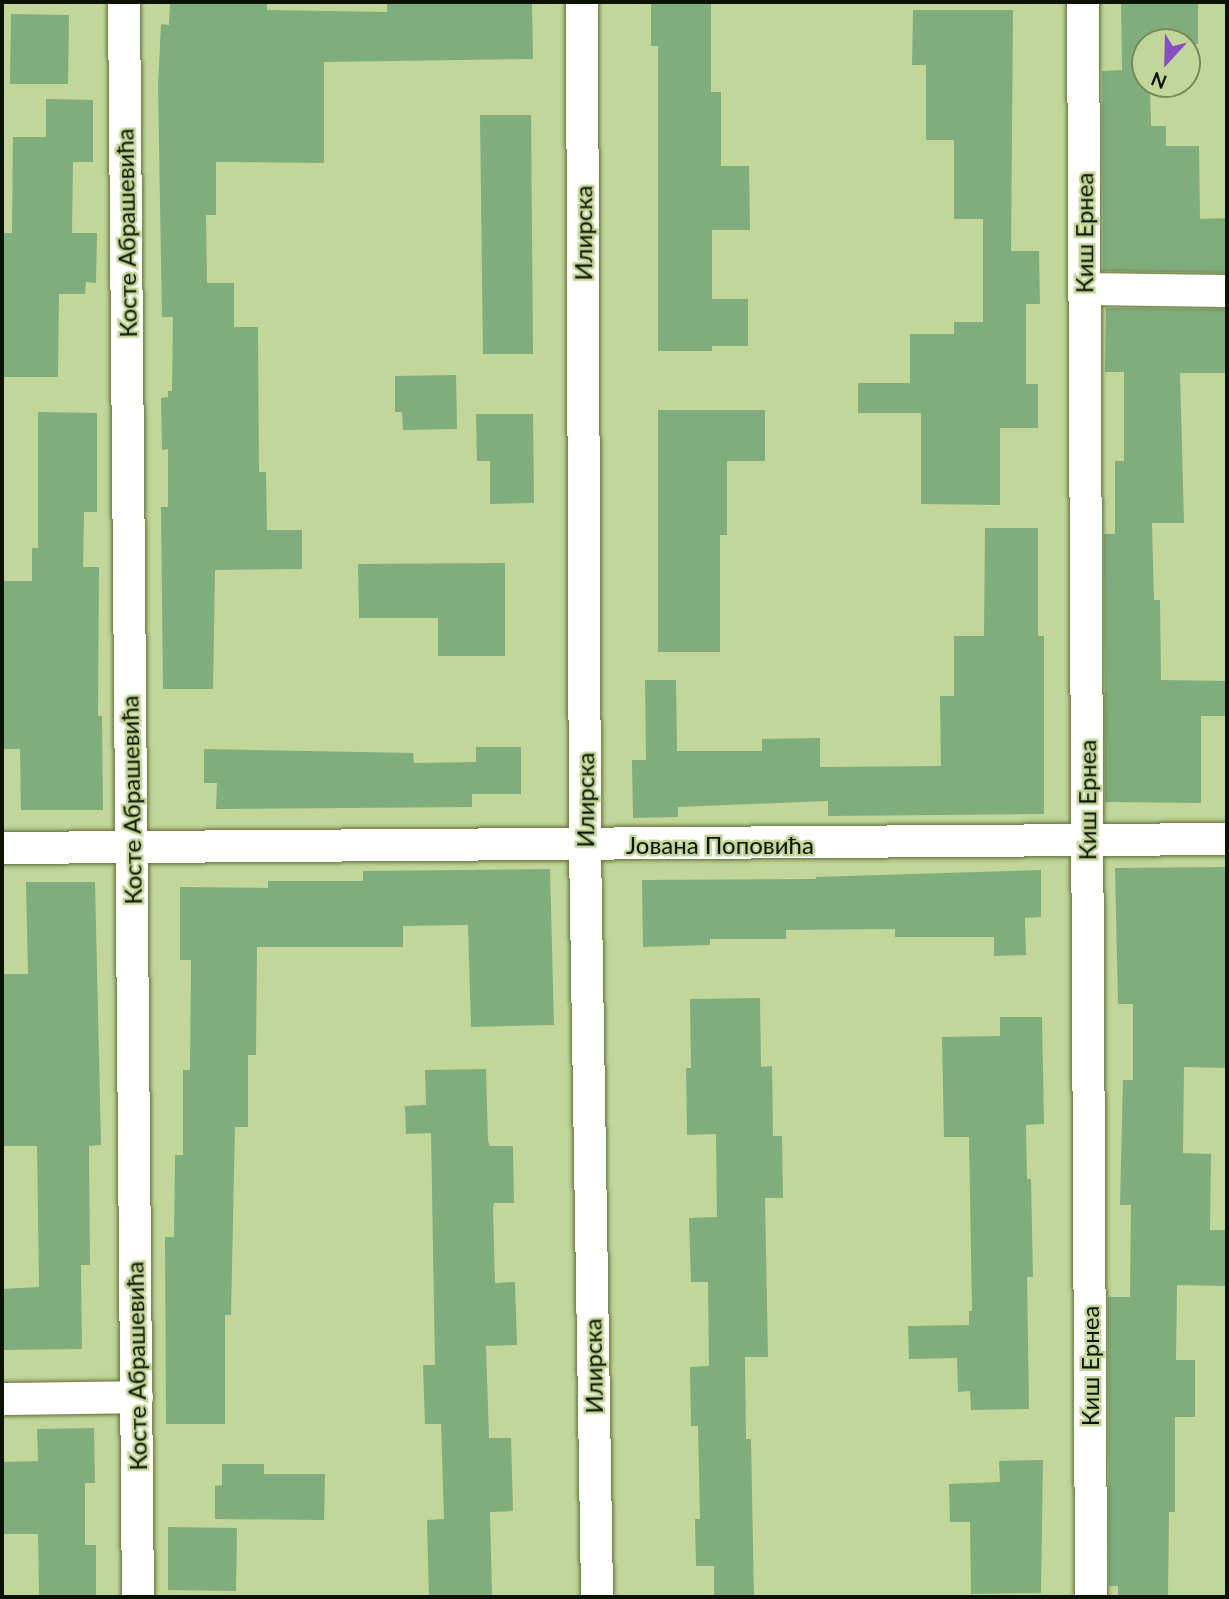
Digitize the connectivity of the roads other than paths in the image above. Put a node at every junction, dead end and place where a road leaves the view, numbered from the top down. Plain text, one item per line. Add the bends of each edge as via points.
1 (124, 2) edge
2 (582, 2) edge
3 (1083, 2) edge
4 (1084, 289) junction
5 (1227, 291) edge
6 (1227, 839) edge
7 (1087, 842) junction
8 (585, 846) junction
9 (2, 848) edge
10 (131, 848) junction
11 (137, 1397) junction
12 (2, 1399) edge
13 (138, 1597) edge
14 (597, 1597) edge
15 (1091, 1597) edge

1 - 10 street, Косте Абрашевића
2 - 8 street, Илирска
3 - 4 street, Киш Ернеа
4 - 5 street
4 - 7 street, Киш Ернеа
6 - 7 street, Јована Поповића
7 - 8 street, Јована Поповића
7 - 15 street, Киш Ернеа
8 - 10 street, Јована Поповића
8 - 14 street, Илирска
9 - 10 street, Јована Поповића
10 - 11 street, Косте Абрашевића
11 - 12 street
11 - 13 street, Косте Абрашевића

